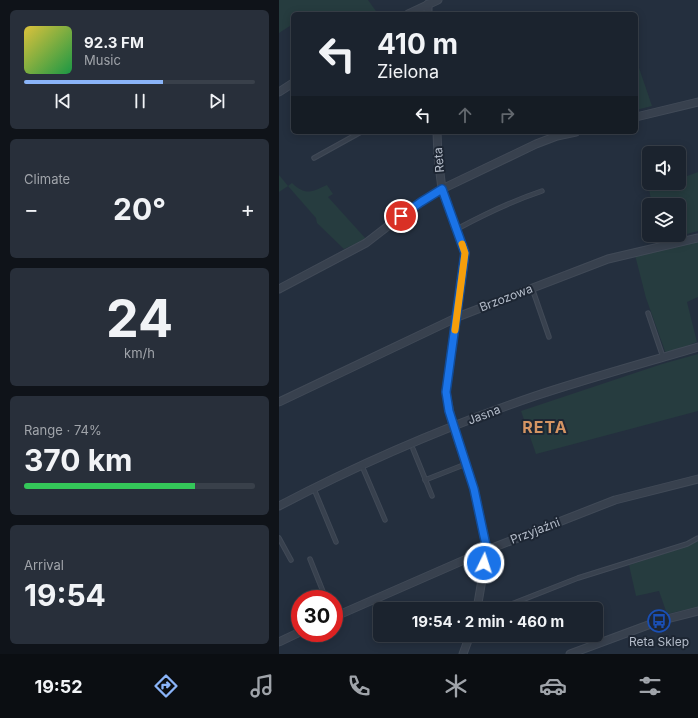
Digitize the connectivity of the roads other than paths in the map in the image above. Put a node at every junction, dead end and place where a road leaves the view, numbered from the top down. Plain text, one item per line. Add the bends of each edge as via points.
1 (438, 0) edge
2 (427, 4) junction
3 (412, 12) edge
4 (429, 12) edge
5 (291, 84) edge
6 (279, 92) edge
7 (698, 102) edge
8 (638, 117) edge
9 (357, 134) edge
10 (437, 134) edge
11 (566, 134) edge
12 (314, 158) dead end
13 (442, 189) junction
14 (542, 191) dead end
15 (457, 229) junction
16 (698, 238) edge
17 (532, 288) junction
18 (279, 289) edge
19 (648, 313) dead end
20 (457, 318) junction
21 (549, 337) dead end
22 (698, 348) edge
23 (663, 357) junction
24 (279, 402) edge
25 (453, 427) junction
26 (413, 449) dead end
27 (466, 464) junction
28 (362, 466) junction
29 (698, 479) edge
30 (425, 480) junction
31 (314, 489) junction
32 (432, 496) dead end
33 (325, 502) dead end
34 (279, 506) edge
35 (320, 506) junction
36 (385, 520) dead end
37 (279, 538) edge
38 (698, 538) edge
39 (336, 542) dead end
40 (487, 550) junction
41 (310, 559) dead end
42 (291, 560) dead end
43 (322, 590) edge
44 (478, 602) edge
45 (517, 602) edge
46 (698, 611) edge
47 (343, 613) edge
48 (291, 636) edge
49 (279, 642) edge
50 (468, 642) edge
51 (463, 654) edge
52 (570, 654) edge

1 - 2 street
2 - 3 street
2 - 4 street
5 - 6 street
7 - 8 street
9 - 12 lane
10 - 13 street, Reta
11 - 13 street via 536,144
13 - 15 street, Reta
13 - 18 street via 406,212 366,243
14 - 15 lane via 493,210
15 - 20 street, Reta via 465,253
16 - 17 street, Brzozowa via 608,259
17 - 20 street, Brzozowa
17 - 21 lane
19 - 23 lane
20 - 24 street, Brzozowa
20 - 25 street, Reta via 446,392
22 - 23 street, Jasna
23 - 25 street, Jasna via 535,396
25 - 27 street, Reta
25 - 28 street, Jasna
26 - 30 lane
27 - 30 lane
27 - 40 street, Reta
28 - 31 street, Jasna
28 - 36 lane
29 - 40 street, Przyjaźni via 615,500
30 - 32 lane
31 - 34 street, Jasna
31 - 35 lane
33 - 35 lane
35 - 39 lane
37 - 42 lane
38 - 45 lane via 687,544 578,578
40 - 44 street, Reta
40 - 47 street, Przyjaźni
41 - 43 lane
46 - 52 street via 659,621
48 - 49 street
50 - 51 street

